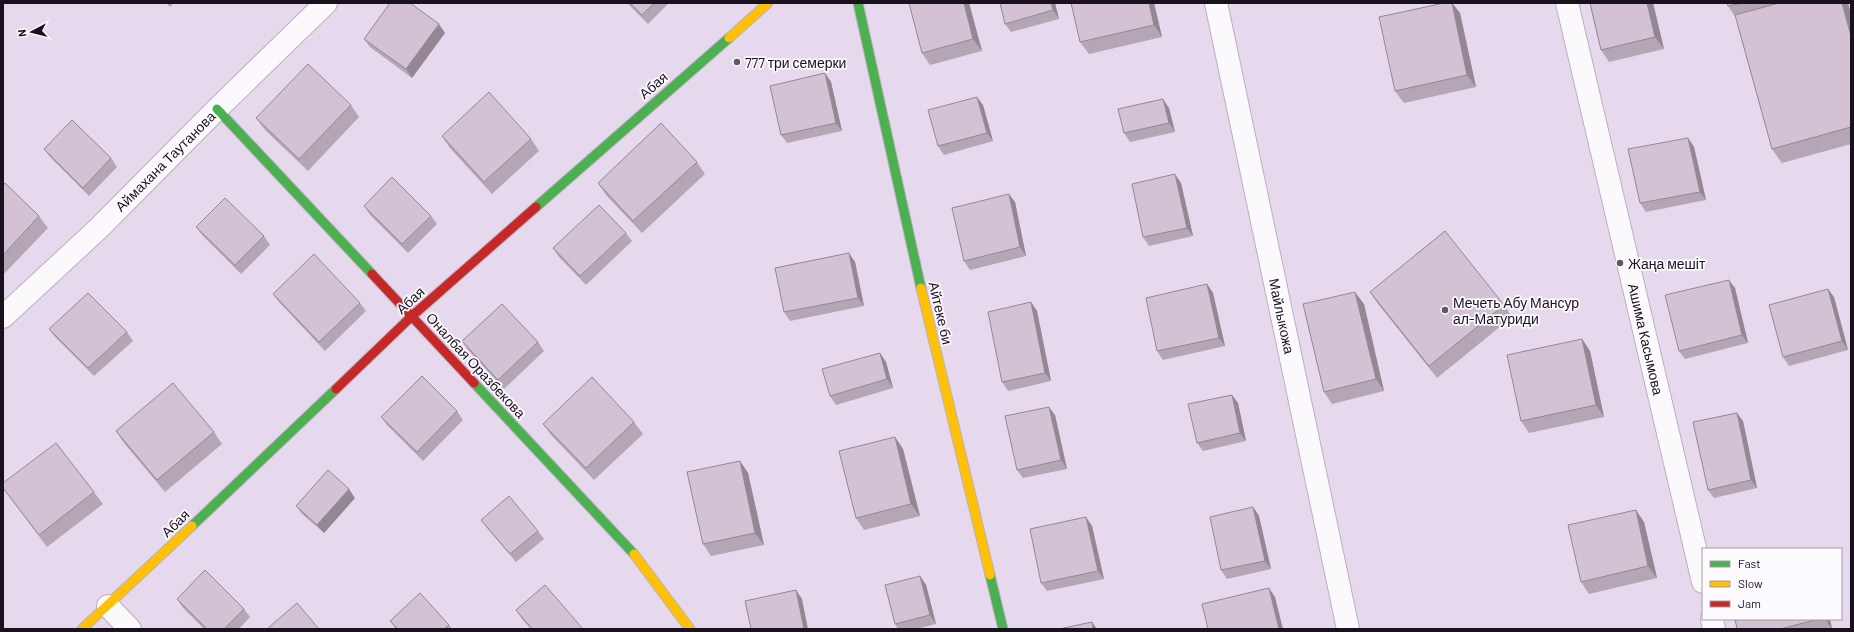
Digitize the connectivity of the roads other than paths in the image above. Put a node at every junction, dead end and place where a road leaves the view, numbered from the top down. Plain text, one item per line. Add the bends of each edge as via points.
1 (326, 3) edge
2 (768, 3) edge
3 (858, 3) edge
4 (1216, 3) edge
5 (1567, 3) edge
6 (217, 109) junction
7 (412, 316) junction
8 (3, 318) edge
9 (1702, 578) edge
10 (108, 606) junction
11 (82, 629) edge
12 (130, 629) edge
13 (690, 629) edge
14 (1003, 629) edge
15 (1348, 629) edge

1 - 6 street, Аймахана Таутанова
2 - 7 street, Абая
3 - 14 street, Айтеке би via 924,302
4 - 15 street, Майлыкожа
5 - 9 street, Ашима Касымова
6 - 7 street, Оналбая Оразбекова
6 - 8 street, Аймахана Таутанова
7 - 10 street, Абая
7 - 13 street, Оналбая Оразбекова via 636,556
10 - 11 street, Абая
10 - 12 street

